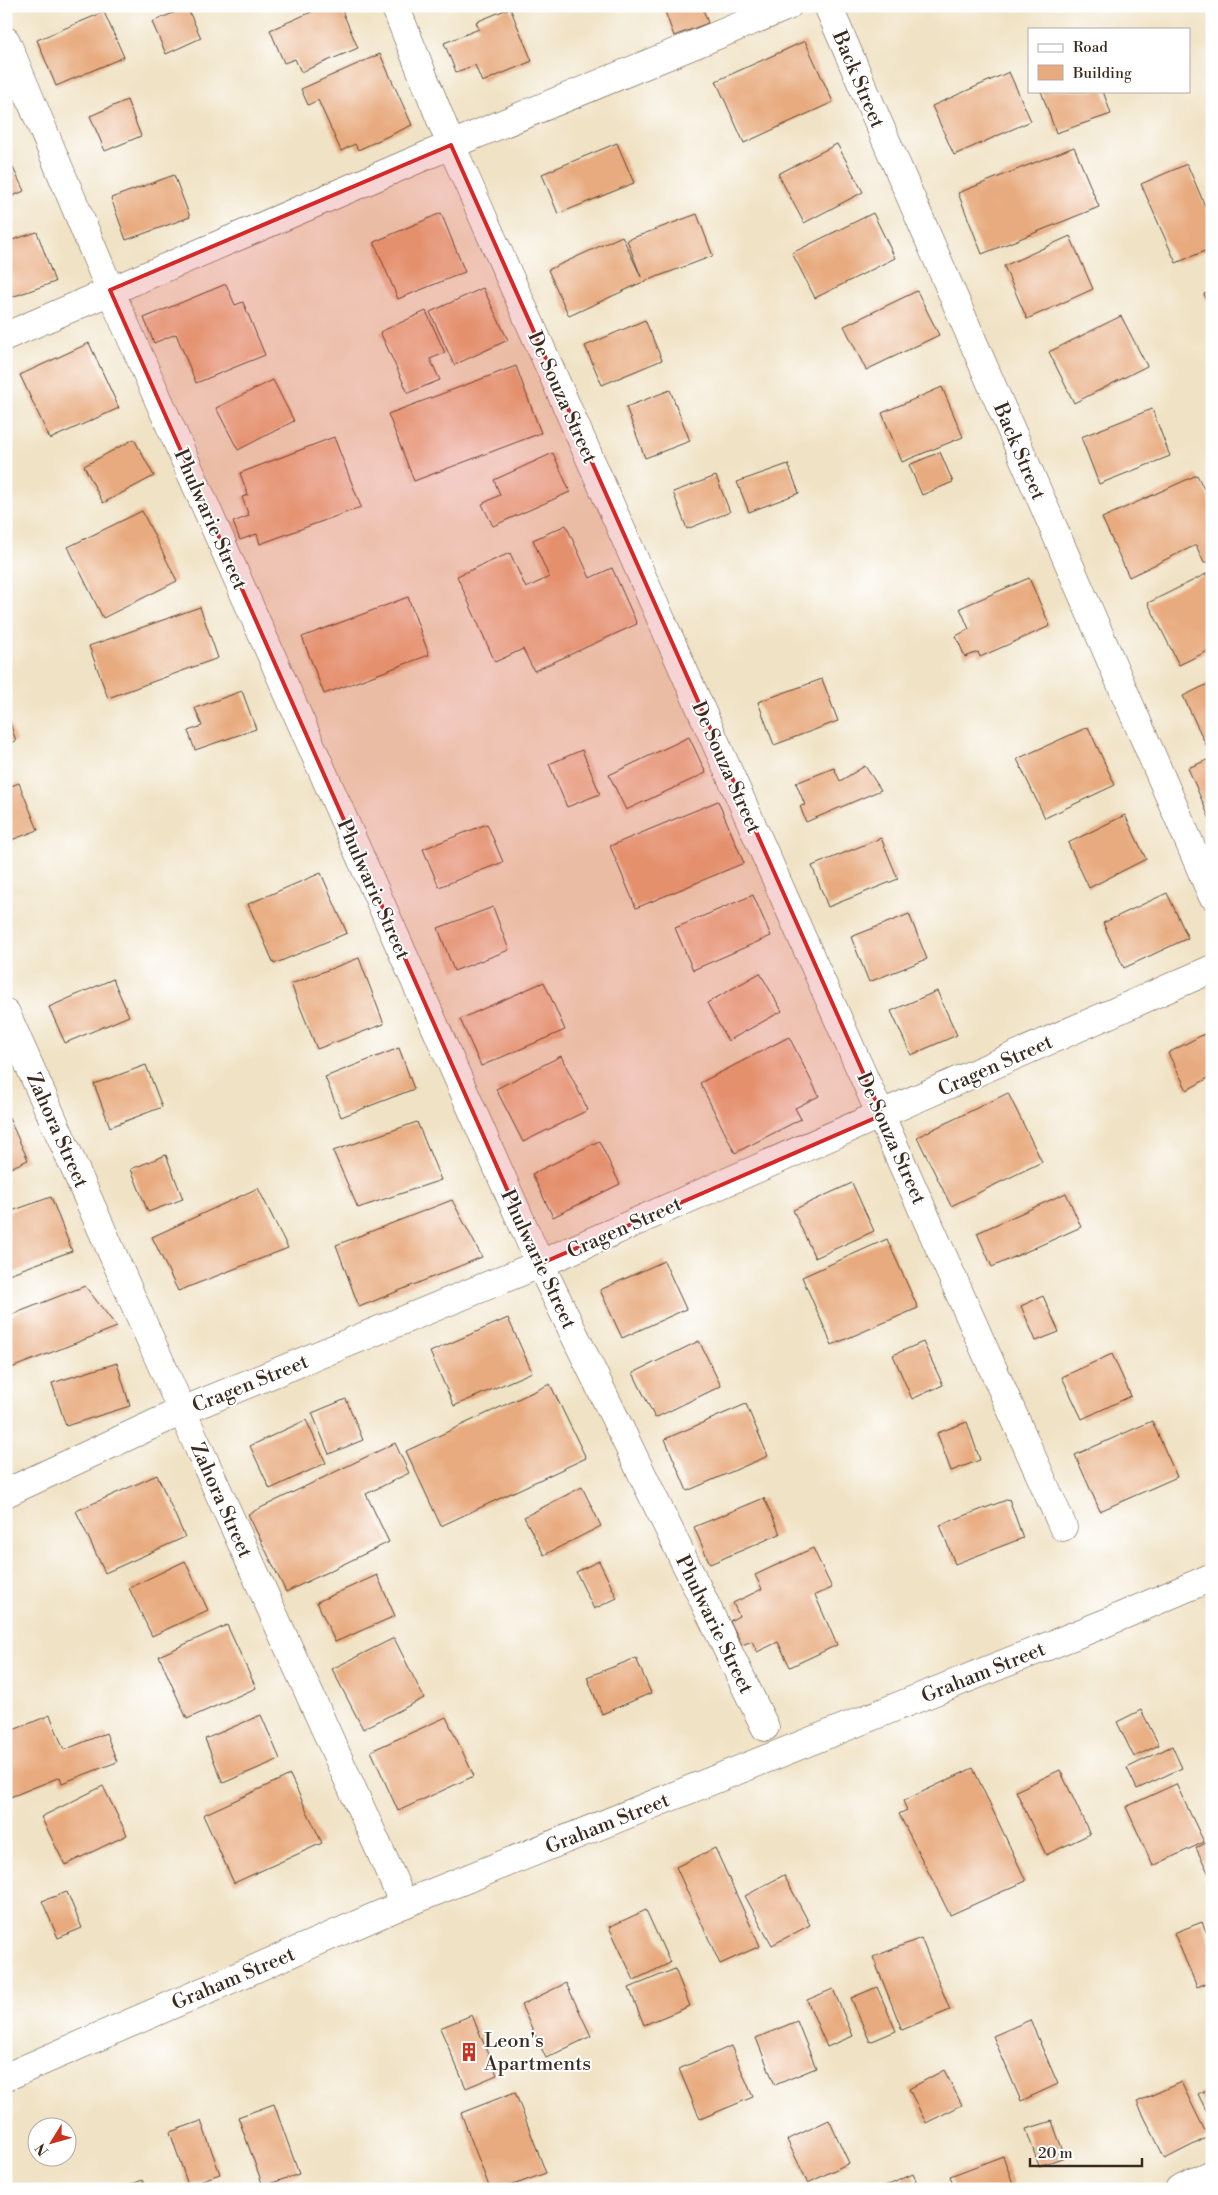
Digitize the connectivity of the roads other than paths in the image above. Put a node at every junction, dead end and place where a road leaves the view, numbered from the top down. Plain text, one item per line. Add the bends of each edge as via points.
1 (395, 6) edge
2 (788, 6) edge
3 (828, 6) edge
4 (6, 41) edge
5 (451, 145) junction
6 (110, 290) junction
7 (6, 336) edge
8 (1212, 895) edge
9 (1212, 968) edge
10 (6, 1013) edge
11 (882, 1115) junction
12 (540, 1264) junction
13 (182, 1411) junction
14 (6, 1493) edge
15 (1063, 1527) dead end
16 (1212, 1577) edge
17 (765, 1727) dead end
18 (404, 1904) junction
19 (6, 2077) edge
20 (1212, 2174) edge
21 (1179, 2189) edge

1 - 5 street, De Souza Street
2 - 5 street
3 - 8 street, Back Street
4 - 6 street, Phulwarie Street
5 - 6 street
5 - 11 street, De Souza Street
6 - 7 street
6 - 12 street, Phulwarie Street
9 - 11 street, Cragen Street
10 - 13 street, Zahora Street
11 - 12 street, Cragen Street
11 - 15 street, De Souza Street
12 - 13 street, Cragen Street
12 - 17 street, Phulwarie Street
13 - 14 street, Cragen Street
13 - 18 street, Zahora Street
16 - 18 street, Graham Street
18 - 19 street, Graham Street
20 - 21 street

